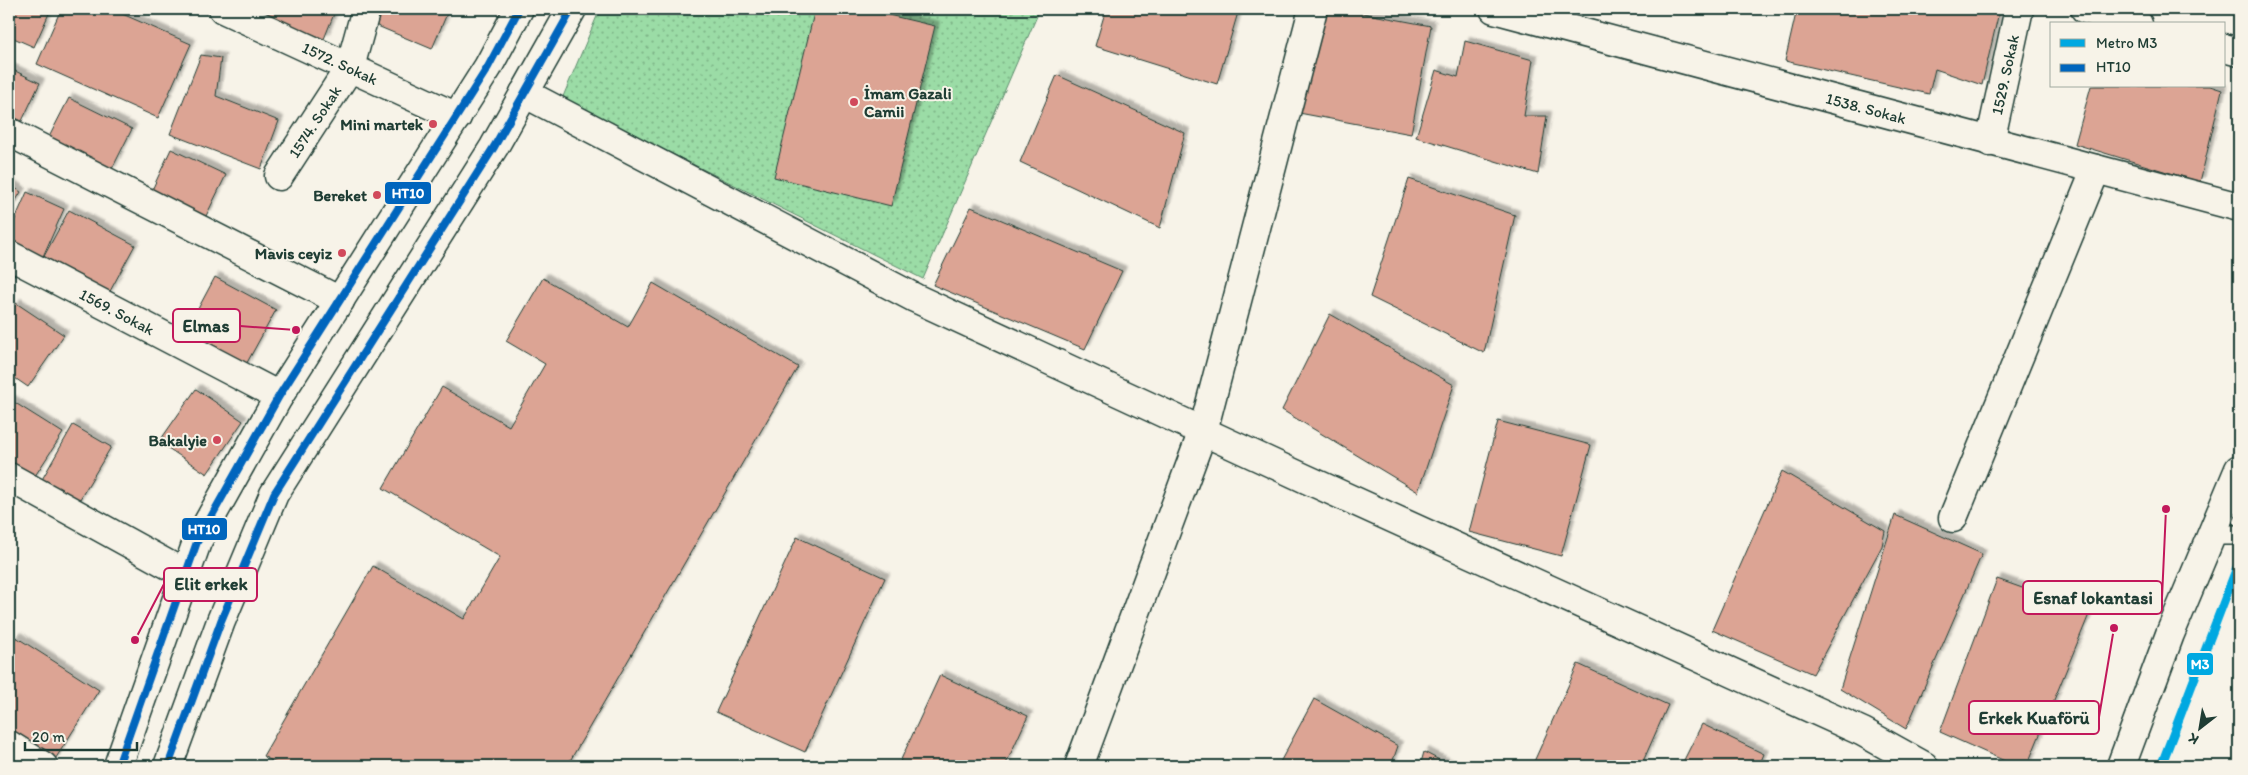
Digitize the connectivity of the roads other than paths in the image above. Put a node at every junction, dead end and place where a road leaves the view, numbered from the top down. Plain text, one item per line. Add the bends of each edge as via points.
1 (223, 9) edge
2 (366, 9) edge
3 (519, 9) edge
4 (572, 9) edge
5 (1313, 9) edge
6 (1494, 9) edge
7 (2019, 9) edge
8 (2085, 9) edge
9 (2131, 22) edge
10 (2226, 49) edge
11 (2239, 52) edge
12 (350, 67) junction
13 (524, 93) junction
14 (456, 117) junction
15 (9, 132) edge
16 (1990, 142) junction
17 (2096, 169) junction
18 (279, 176) dead end
19 (2239, 207) edge
20 (9, 255) edge
21 (340, 301) junction
22 (279, 396) junction
23 (1202, 431) junction
24 (2239, 469) edge
25 (9, 477) edge
26 (1952, 518) dead end
27 (2211, 535) junction
28 (2239, 535) edge
29 (185, 574) junction
30 (9, 745) edge
31 (43, 766) edge
32 (118, 766) edge
33 (168, 766) edge
34 (1079, 766) edge
35 (1924, 766) edge
36 (2121, 766) edge

1 - 12 street, 1572. Sokak
2 - 12 street, 1574. Sokak
3 - 14 street
4 - 13 street
5 - 23 street
6 - 16 street, 1538. Sokak
7 - 16 street, 1529. Sokak
8 - 9 street
10 - 11 street
12 - 14 street, 1572. Sokak
12 - 18 street, 1574. Sokak
13 - 23 street via 915,298
13 - 33 street via 494,147 274,494 221,621
14 - 21 street
15 - 21 street
16 - 17 street, 1538. Sokak
17 - 19 street, 1538. Sokak
17 - 26 street
20 - 22 street, 1569. Sokak
21 - 22 street
22 - 29 street via 197,542
23 - 34 street
23 - 35 street via 1863,732
24 - 27 street
25 - 29 street
27 - 28 lane
27 - 36 street
29 - 32 street
30 - 31 street

